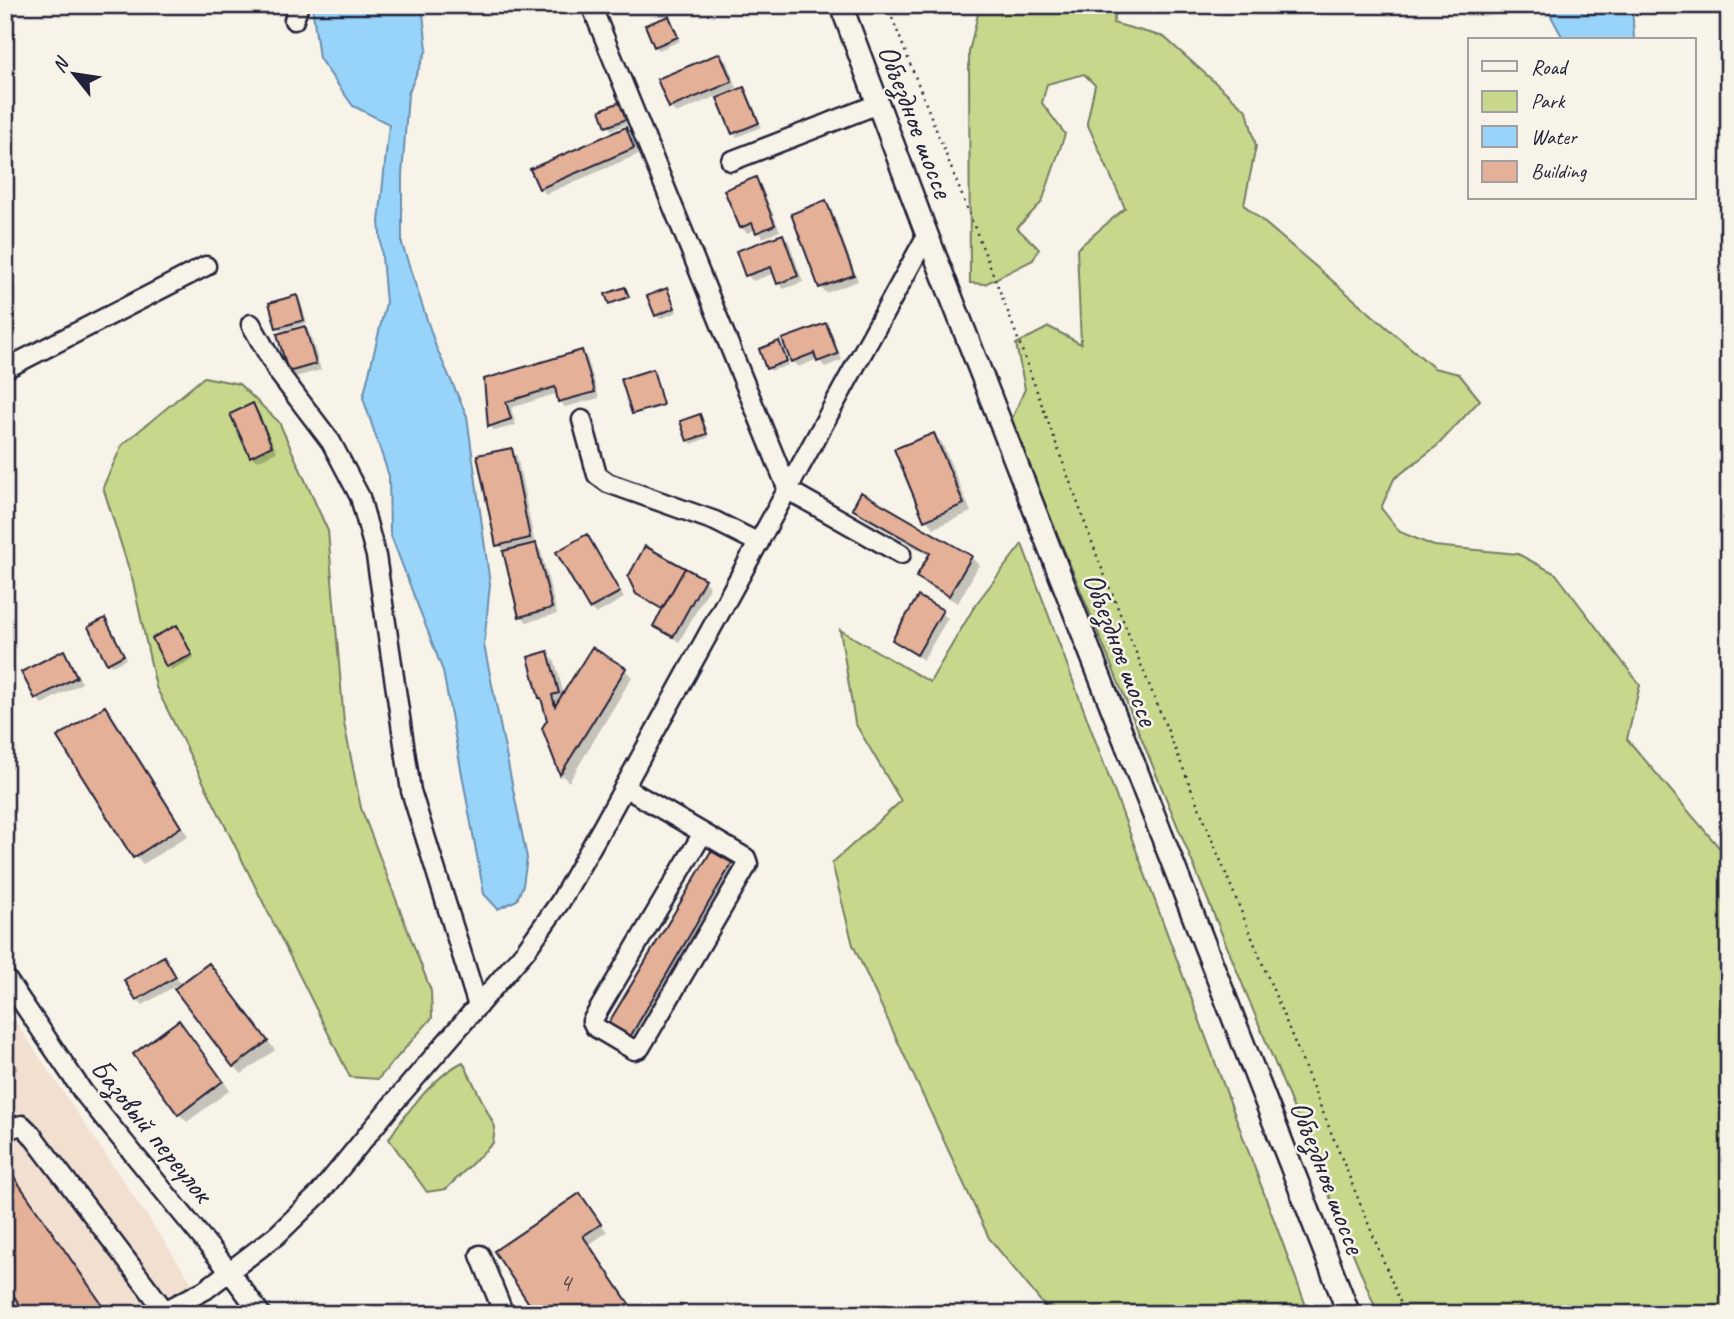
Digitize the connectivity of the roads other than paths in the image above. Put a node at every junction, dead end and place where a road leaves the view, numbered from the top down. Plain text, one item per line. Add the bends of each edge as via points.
1 (591, 5) edge
2 (841, 5) edge
3 (878, 104) junction
4 (731, 161) dead end
5 (927, 235) junction
6 (206, 266) dead end
7 (251, 324) dead end
8 (5, 369) edge
9 (582, 420) dead end
10 (788, 489) junction
11 (759, 543) junction
12 (901, 554) dead end
13 (624, 787) junction
14 (703, 833) junction
15 (5, 977) edge
16 (478, 1006) junction
17 (5, 1130) edge
18 (480, 1255) dead end
19 (229, 1270) junction
20 (162, 1312) edge
21 (261, 1314) edge
22 (504, 1314) edge
23 (1349, 1314) edge

1 - 10 street
2 - 3 main road, Объездное шоссе
3 - 4 street
3 - 5 main road, Объездное шоссе
5 - 10 street
5 - 23 main road, Объездное шоссе
6 - 8 street
7 - 16 street via 278,372 331,442 360,497 376,556 411,791
9 - 11 street via 597,475 608,483 715,521
10 - 11 street
10 - 12 street
11 - 13 street
13 - 14 street
13 - 16 street via 560,902
14 - 14 street via 746,858 748,864 640,1048 634,1050 592,1021
15 - 19 street, Базовый переулок via 83,1092
16 - 19 street via 319,1194 277,1235
17 - 20 street via 22,1125 31,1134
18 - 22 street
19 - 20 street via 205,1290
19 - 21 street, Базовый переулок

